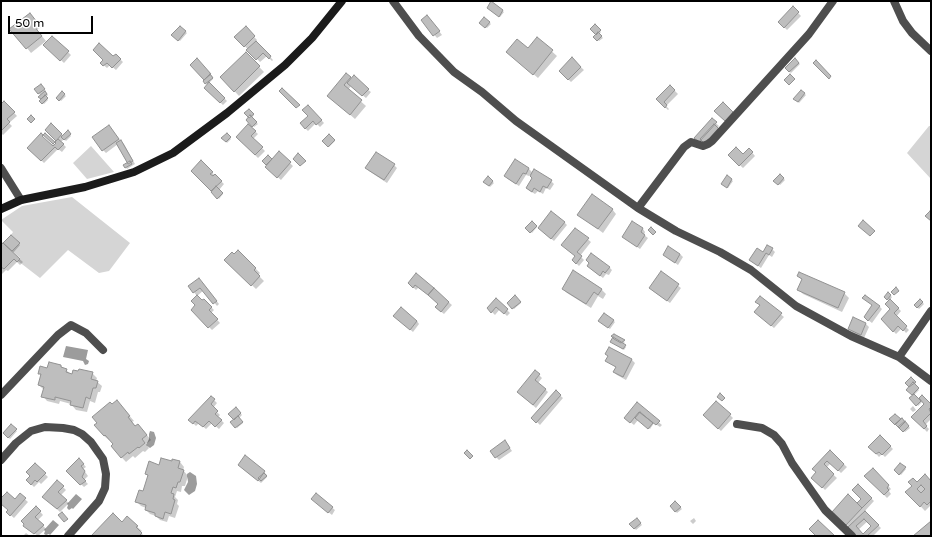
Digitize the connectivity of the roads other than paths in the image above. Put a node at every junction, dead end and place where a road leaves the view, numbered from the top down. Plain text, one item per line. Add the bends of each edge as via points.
1 (342, 1) edge
2 (392, 1) edge
3 (833, 1) edge
4 (894, 1) edge
5 (931, 51) edge
6 (1, 168) edge
7 (21, 200) junction
8 (638, 208) junction
9 (1, 209) edge
10 (931, 311) edge
11 (103, 350) dead end
12 (899, 357) junction
13 (931, 381) edge
14 (1, 395) edge
15 (737, 424) dead end
16 (1, 460) edge
17 (68, 536) edge
18 (852, 536) edge

1 - 7 street via 312,38 285,65 228,113 173,153 111,180
2 - 8 street via 419,36 454,72 516,121
3 - 8 street via 810,34 712,141 703,146 691,142 684,147
4 - 5 street via 903,21
6 - 7 street
7 - 9 street
8 - 12 street via 751,270 796,306 851,336
10 - 12 street
11 - 14 street via 86,334 71,325 58,335
12 - 13 street
15 - 18 street via 762,428 774,435 825,510
16 - 17 street via 31,431 45,428 74,430 91,442 103,459 105,488 99,502

